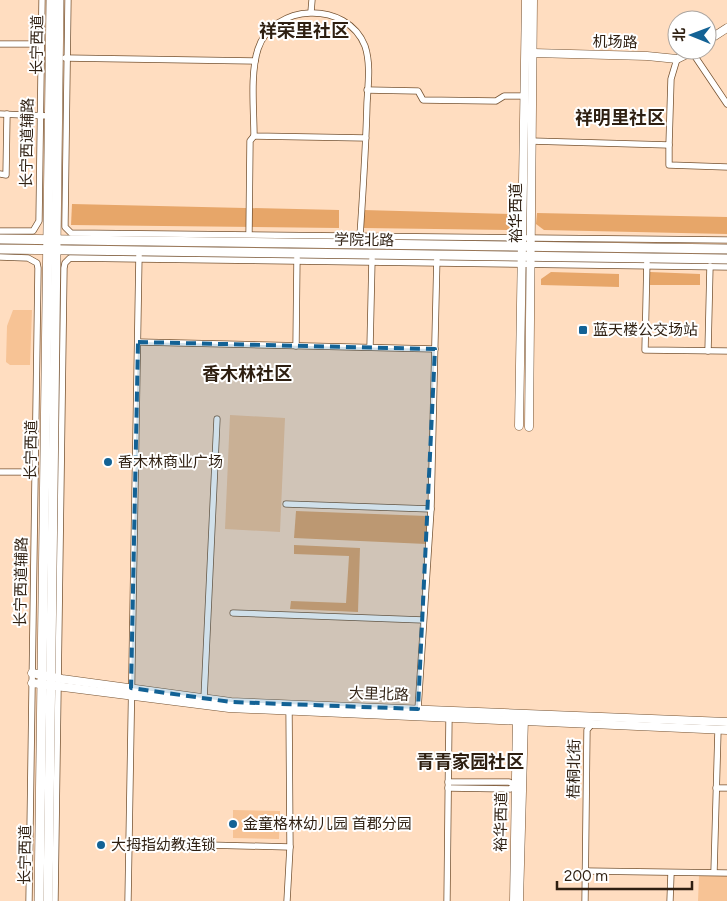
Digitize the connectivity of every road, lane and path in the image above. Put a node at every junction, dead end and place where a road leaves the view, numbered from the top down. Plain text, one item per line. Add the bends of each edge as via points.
1 (42, 0) edge
2 (51, 0) edge
3 (59, 0) edge
4 (68, 0) edge
5 (312, 0) edge
6 (526, 0) edge
7 (533, 0) edge
8 (311, 12) junction
9 (0, 44) edge
10 (41, 44) junction
11 (533, 53) junction
12 (63, 58) junction
13 (667, 59) edge
14 (677, 60) edge
15 (699, 60) edge
16 (255, 61) junction
17 (368, 90) junction
18 (528, 96) junction
19 (727, 104) edge
20 (0, 114) edge
21 (7, 114) junction
22 (40, 116) junction
23 (50, 116) junction
24 (254, 136) junction
25 (366, 138) junction
26 (531, 142) junction
27 (669, 145) junction
28 (727, 167) edge
29 (0, 174) edge
30 (0, 231) edge
31 (249, 234) junction
32 (360, 236) junction
33 (0, 239) edge
34 (297, 239) junction
35 (52, 240) junction
36 (727, 240) edge
37 (709, 244) junction
38 (0, 249) edge
39 (727, 249) edge
40 (51, 250) junction
41 (525, 251) junction
42 (139, 255) junction
43 (0, 257) edge
44 (297, 257) junction
45 (372, 258) junction
46 (437, 259) junction
47 (727, 259) edge
48 (647, 262) junction
49 (710, 263) junction
50 (727, 268) edge
51 (138, 342) junction
52 (296, 346) junction
53 (370, 347) junction
54 (435, 349) junction
55 (708, 351) junction
56 (727, 352) edge
57 (217, 419) dead end
58 (519, 426) dead end
59 (529, 426) dead end
60 (0, 472) edge
61 (35, 472) junction
62 (286, 504) dead end
63 (431, 509) junction
64 (232, 613) dead end
65 (423, 620) junction
66 (46, 680) junction
67 (131, 692) junction
68 (204, 699) junction
69 (289, 707) junction
70 (418, 709) junction
71 (449, 717) junction
72 (520, 718) junction
73 (727, 722) edge
74 (591, 725) junction
75 (718, 730) junction
76 (727, 730) edge
77 (448, 785) junction
78 (516, 785) junction
79 (716, 788) junction
80 (727, 788) edge
81 (128, 843) junction
82 (290, 847) junction
83 (587, 871) junction
84 (671, 872) junction
85 (714, 872) junction
86 (727, 873) edge
87 (29, 901) edge
88 (39, 901) edge
89 (48, 901) edge
90 (55, 901) edge
91 (128, 901) edge
92 (288, 901) edge
93 (447, 901) edge
94 (514, 901) edge
95 (519, 901) edge
96 (587, 901) edge
97 (670, 901) edge

1 - 10 street, 长宁西道辅路
2 - 23 main road, 长宁西道
3 - 12 main road, 长宁西道
4 - 12 street
5 - 8 street
6 - 18 main road, 裕华西道
7 - 11 main road, 裕华西道
8 - 16 street via 291,16 272,28 258,48
8 - 17 street via 339,19 357,33 366,48
9 - 10 street
10 - 22 street, 长宁西道辅路
11 - 13 main road, 机场路
11 - 18 main road, 裕华西道
12 - 16 street
12 - 31 street via 65,227 71,233
12 - 35 main road, 长宁西道
14 - 27 street via 671,79
15 - 19 street
16 - 24 street
17 - 18 street via 418,91 423,100 496,101 504,96
17 - 25 street
18 - 26 main road, 裕华西道
18 - 41 main road, 裕华西道
20 - 21 street
21 - 22 street
21 - 29 street via 6,174
22 - 23 street
22 - 30 street, 长宁西道辅路 via 38,227 29,232
23 - 35 main road, 长宁西道
24 - 25 street
24 - 31 street via 250,141
25 - 32 street
26 - 27 street
26 - 41 main road, 裕华西道
27 - 28 street via 669,165
31 - 34 street
32 - 34 street
32 - 41 street
33 - 35 main road, 学院北路
34 - 35 main road, 学院北路
34 - 41 main road, 学院北路
34 - 44 main road
35 - 40 main road, 长宁西道
36 - 37 street
37 - 39 main road, 学院北路
37 - 41 main road, 学院北路
37 - 49 main road
38 - 40 main road, 学院北路
40 - 42 main road, 学院北路
40 - 66 main road, 长宁西道
41 - 46 main road, 学院北路
41 - 48 main road, 学院北路
41 - 58 main road, 裕华西道
41 - 59 main road, 裕华西道
42 - 44 main road, 学院北路
42 - 51 street
42 - 66 street, 长宁西道辅路 via 70,258 65,263
43 - 61 street, 长宁西道辅路 via 28,258 37,263
44 - 45 main road, 学院北路
44 - 52 street
45 - 46 main road, 学院北路
45 - 53 street
46 - 54 street
47 - 49 main road, 学院北路
48 - 49 main road, 学院北路
48 - 55 street via 645,350
49 - 50 street
49 - 55 street
51 - 52 street
51 - 67 street
52 - 53 street
53 - 54 street
54 - 63 street
55 - 56 street
57 - 68 street
60 - 61 street
61 - 66 street, 长宁西道辅路
62 - 63 street
63 - 65 street
64 - 65 street
65 - 70 street
66 - 67 main road, 大里北路
66 - 87 street, 长宁西道辅路
66 - 88 main road, 长宁西道
66 - 89 main road, 长宁西道
66 - 90 street, 长宁西道辅路
67 - 68 main road, 大里北路
67 - 69 main road, 大里北路 via 229,708
67 - 81 street
68 - 69 main road, 大里北路
69 - 70 main road, 大里北路
69 - 71 main road, 大里北路
69 - 82 street
70 - 72 main road, 大里北路
71 - 72 main road, 大里北路
71 - 77 street
72 - 73 main road, 大里北路
72 - 74 main road, 大里北路
72 - 78 main road, 裕华西道
72 - 95 main road, 裕华西道
74 - 75 main road, 大里北路
74 - 83 street, 梧桐北街
75 - 76 main road, 大里北路
75 - 79 street
77 - 78 street via 510,788
77 - 93 street
78 - 94 main road, 裕华西道
79 - 80 street
79 - 85 street
81 - 82 street
81 - 91 street
82 - 92 street
83 - 84 street
83 - 96 street, 梧桐北街
84 - 85 street
84 - 97 street
85 - 86 street

